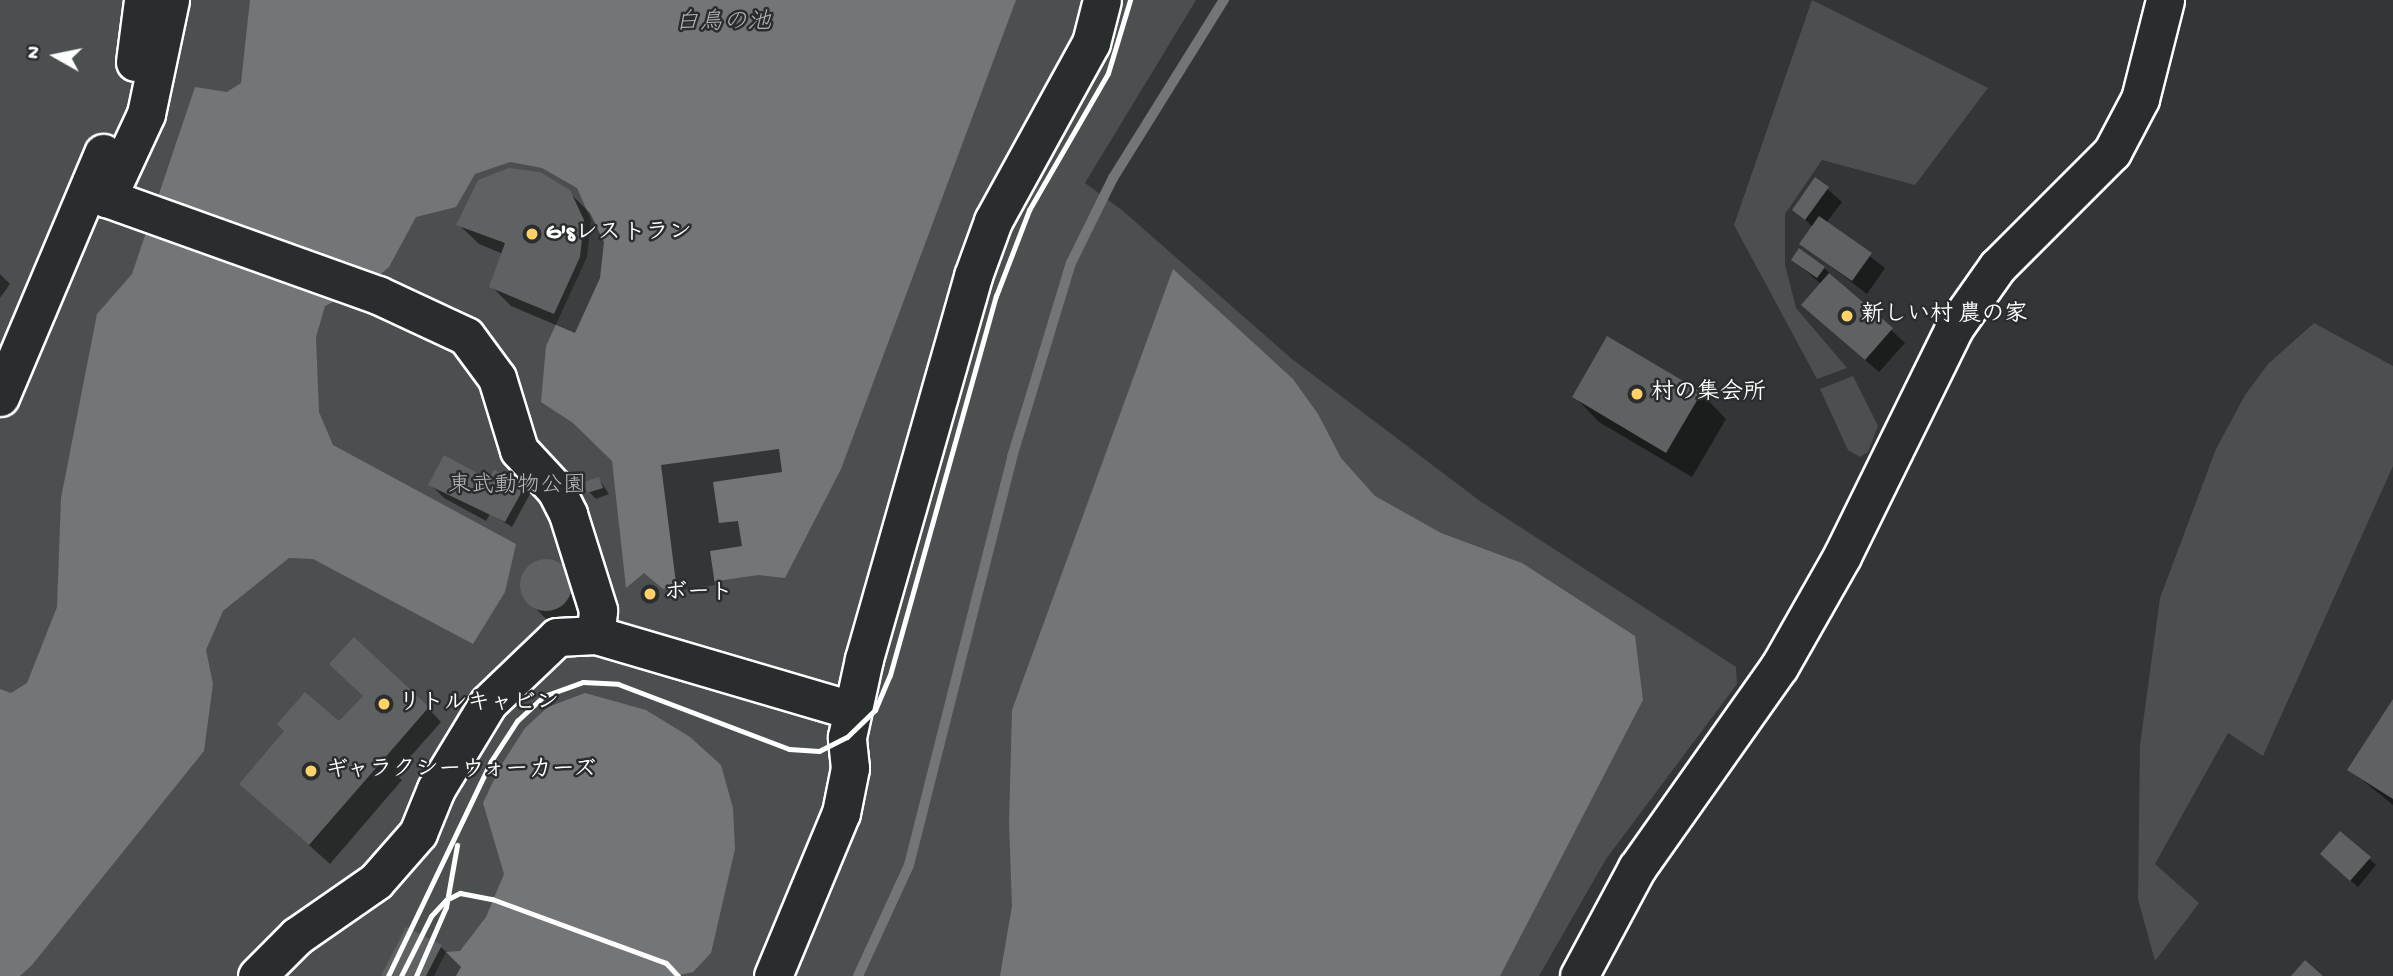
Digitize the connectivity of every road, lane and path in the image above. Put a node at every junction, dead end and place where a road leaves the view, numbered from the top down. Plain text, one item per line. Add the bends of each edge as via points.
1 (143, 0) edge
2 (170, 0) edge
3 (1102, 0) edge
4 (2165, 0) edge
5 (0, 397) edge
6 (596, 635) junction
7 (852, 710) junction
8 (257, 976) edge
9 (773, 976) edge
10 (1579, 976) edge

1 - 5 street via 139,45 123,110
2 - 6 street via 146,114 107,198 378,295 466,335 497,378 519,450 556,490 568,514 598,610
3 - 7 street via 1091,43 993,221 973,276
4 - 10 street via 2140,99 2112,152 1997,267 1954,328 1842,556 1779,667 1637,868
6 - 7 street
6 - 8 street via 557,637 488,703 436,789 418,833 376,881 297,936
7 - 9 street via 847,737 850,768 841,813

